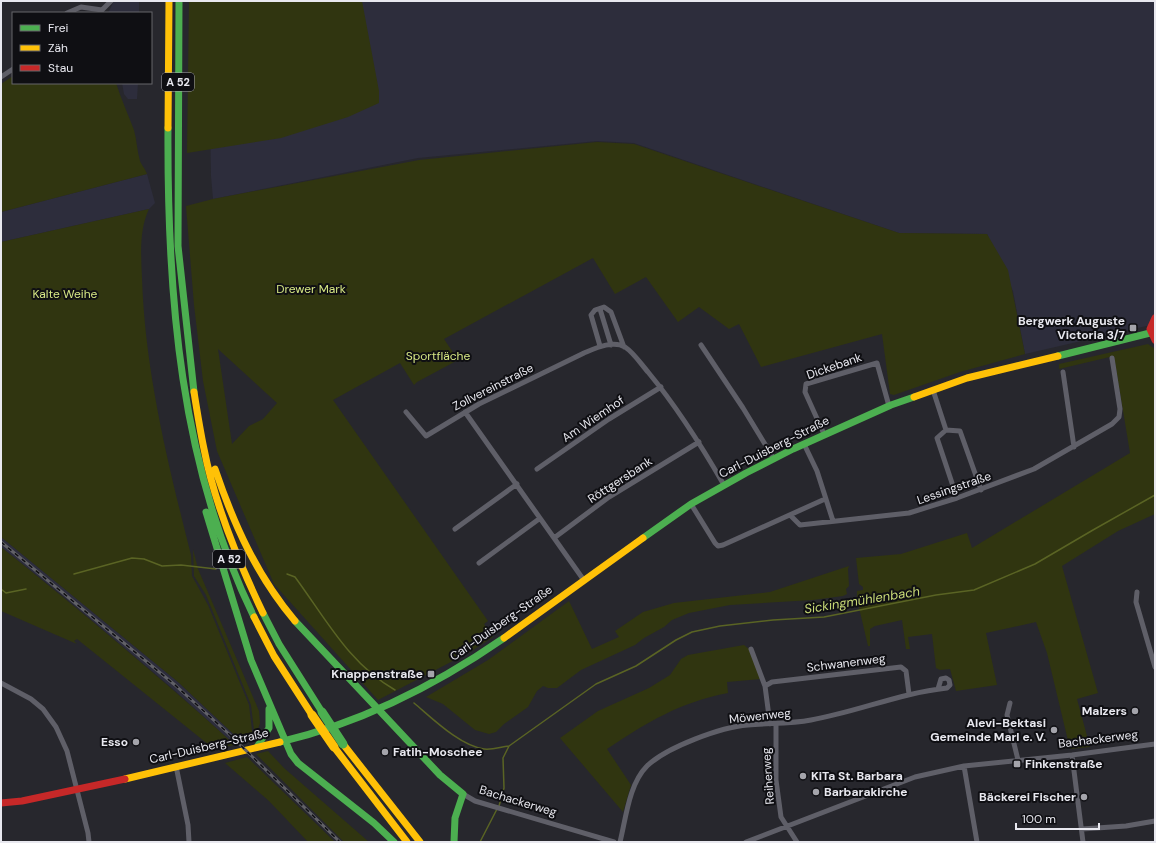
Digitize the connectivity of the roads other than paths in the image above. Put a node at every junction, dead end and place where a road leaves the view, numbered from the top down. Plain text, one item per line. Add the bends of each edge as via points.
1 (111, 1) edge
2 (170, 1) edge
3 (179, 1) edge
4 (69, 12) edge
5 (12, 70) edge
6 (1, 77) edge
7 (172, 164) junction
8 (600, 309) junction
9 (1155, 318) edge
10 (1153, 336) edge
11 (611, 345) junction
12 (701, 345) dead end
13 (600, 346) junction
14 (624, 347) junction
15 (1112, 358) dead end
16 (1062, 372) dead end
17 (661, 387) junction
18 (182, 388) junction
19 (933, 390) junction
20 (889, 406) junction
21 (406, 412) dead end
22 (465, 412) junction
23 (946, 430) junction
24 (824, 434) junction
25 (699, 442) junction
26 (804, 444) junction
27 (1074, 447) junction
28 (204, 450) junction
29 (774, 458) junction
30 (537, 469) dead end
31 (517, 484) junction
32 (724, 485) junction
33 (981, 490) junction
34 (957, 498) junction
35 (825, 499) junction
36 (691, 504) junction
37 (790, 515) junction
38 (540, 519) junction
39 (833, 521) junction
40 (455, 529) dead end
41 (554, 538) junction
42 (479, 563) dead end
43 (584, 579) junction
44 (1138, 592) dead end
45 (751, 649) dead end
46 (1155, 667) edge
47 (1, 683) edge
48 (765, 686) junction
49 (938, 689) dead end
50 (909, 694) junction
51 (1010, 702) dead end
52 (269, 706) junction
53 (378, 709) junction
54 (770, 724) junction
55 (776, 724) junction
56 (285, 741) junction
57 (1155, 744) edge
58 (257, 747) junction
59 (1072, 755) junction
60 (1018, 760) junction
61 (176, 766) junction
62 (964, 766) junction
63 (77, 790) junction
64 (463, 794) junction
65 (1, 803) edge
66 (1155, 821) edge
67 (786, 826) junction
68 (1082, 829) junction
69 (88, 842) edge
70 (189, 842) edge
71 (394, 842) edge
72 (407, 842) edge
73 (420, 842) edge
74 (454, 842) edge
75 (614, 842) edge
76 (620, 842) edge
77 (746, 842) edge
78 (797, 842) edge
79 (977, 842) edge
80 (1083, 842) edge

1 - 4 street via 102,10 81,7
2 - 7 main road, A 52
3 - 7 main road, A 52
5 - 6 street
7 - 18 main road, A 52 via 168,205 172,300
7 - 28 main road, A 52 via 178,203 178,246 183,307
8 - 11 street
8 - 13 street via 593,312 591,318
8 - 14 street via 604,307 611,312
9 - 10 main road via 1150,326
10 - 19 main road, Carl-Duisberg-Straße via 1034,360
11 - 13 street, Zollvereinstraße
11 - 14 street, Zollvereinstraße
12 - 29 street
13 - 22 street, Zollvereinstraße
14 - 17 street
15 - 27 street, Lessingstraße via 1119,417
16 - 27 street
17 - 25 street
17 - 30 street, Am Wiemhof
18 - 52 main road via 181,410 191,458 250,660
18 - 72 main road, A 52, bridge via 208,502 224,548 263,636 334,747 366,792
19 - 20 main road, Carl-Duisberg-Straße
19 - 23 street
20 - 24 main road, Carl-Duisberg-Straße
20 - 24 street, Dickebank via 877,363 806,384 805,392
21 - 22 street, Zollvereinstraße via 426,436
22 - 31 street
23 - 33 street via 960,431
23 - 34 street via 937,438
24 - 26 main road, Carl-Duisberg-Straße
25 - 32 street
25 - 41 street, Röttgersbank via 609,497
26 - 29 main road, Carl-Duisberg-Straße
26 - 35 street via 817,471
27 - 33 street, Lessingstraße via 1034,469
28 - 53 main road, Bachackerweg via 212,460 237,530 277,598 302,629
28 - 73 main road, A 52, bridge via 216,496 245,576 279,644 343,744
29 - 32 main road, Carl-Duisberg-Straße
31 - 38 street
31 - 40 street
32 - 36 main road, Carl-Duisberg-Straße
33 - 34 street, Lessingstraße
34 - 39 street, Lessingstraße via 910,513
35 - 37 street
35 - 39 street
36 - 37 street via 718,546
36 - 43 main road, Carl-Duisberg-Straße
37 - 39 street, Lessingstraße via 800,525
38 - 41 street
38 - 42 street
41 - 43 street
43 - 53 main road, Carl-Duisberg-Straße via 472,660 431,684
44 - 46 street via 1136,602
45 - 48 street
47 - 63 street via 31,699 56,727 67,751
48 - 50 street, Schwanenweg via 772,682 901,667 906,670
48 - 54 street
49 - 50 street, Möwenweg
50 - 55 street, Möwenweg via 840,714
51 - 60 street via 1007,715
52 - 56 main road
52 - 58 main road via 269,728
53 - 56 main road, Carl-Duisberg-Straße via 327,729
53 - 64 main road, Bachackerweg via 440,775
54 - 55 street, Möwenweg
54 - 76 street, Möwenweg via 730,728 692,740 648,765 633,790
55 - 67 street, Reiherweg via 776,780 781,817
56 - 58 main road, Carl-Duisberg-Straße
56 - 71 main road via 298,763
57 - 59 street, Bachackerweg
58 - 61 main road, Carl-Duisberg-Straße
59 - 60 street, Bachackerweg
59 - 68 street
60 - 62 street, Bachackerweg
61 - 63 main road, Carl-Duisberg-Straße
61 - 70 street
62 - 67 street, Bachackerweg via 915,777
62 - 79 street
63 - 65 main road, Carl-Duisberg-Straße
63 - 69 street
64 - 74 main road via 454,818
64 - 75 street, Bachackerweg via 488,805
66 - 68 street
67 - 77 street, Bachackerweg
67 - 78 street, Reiherweg
68 - 80 street

